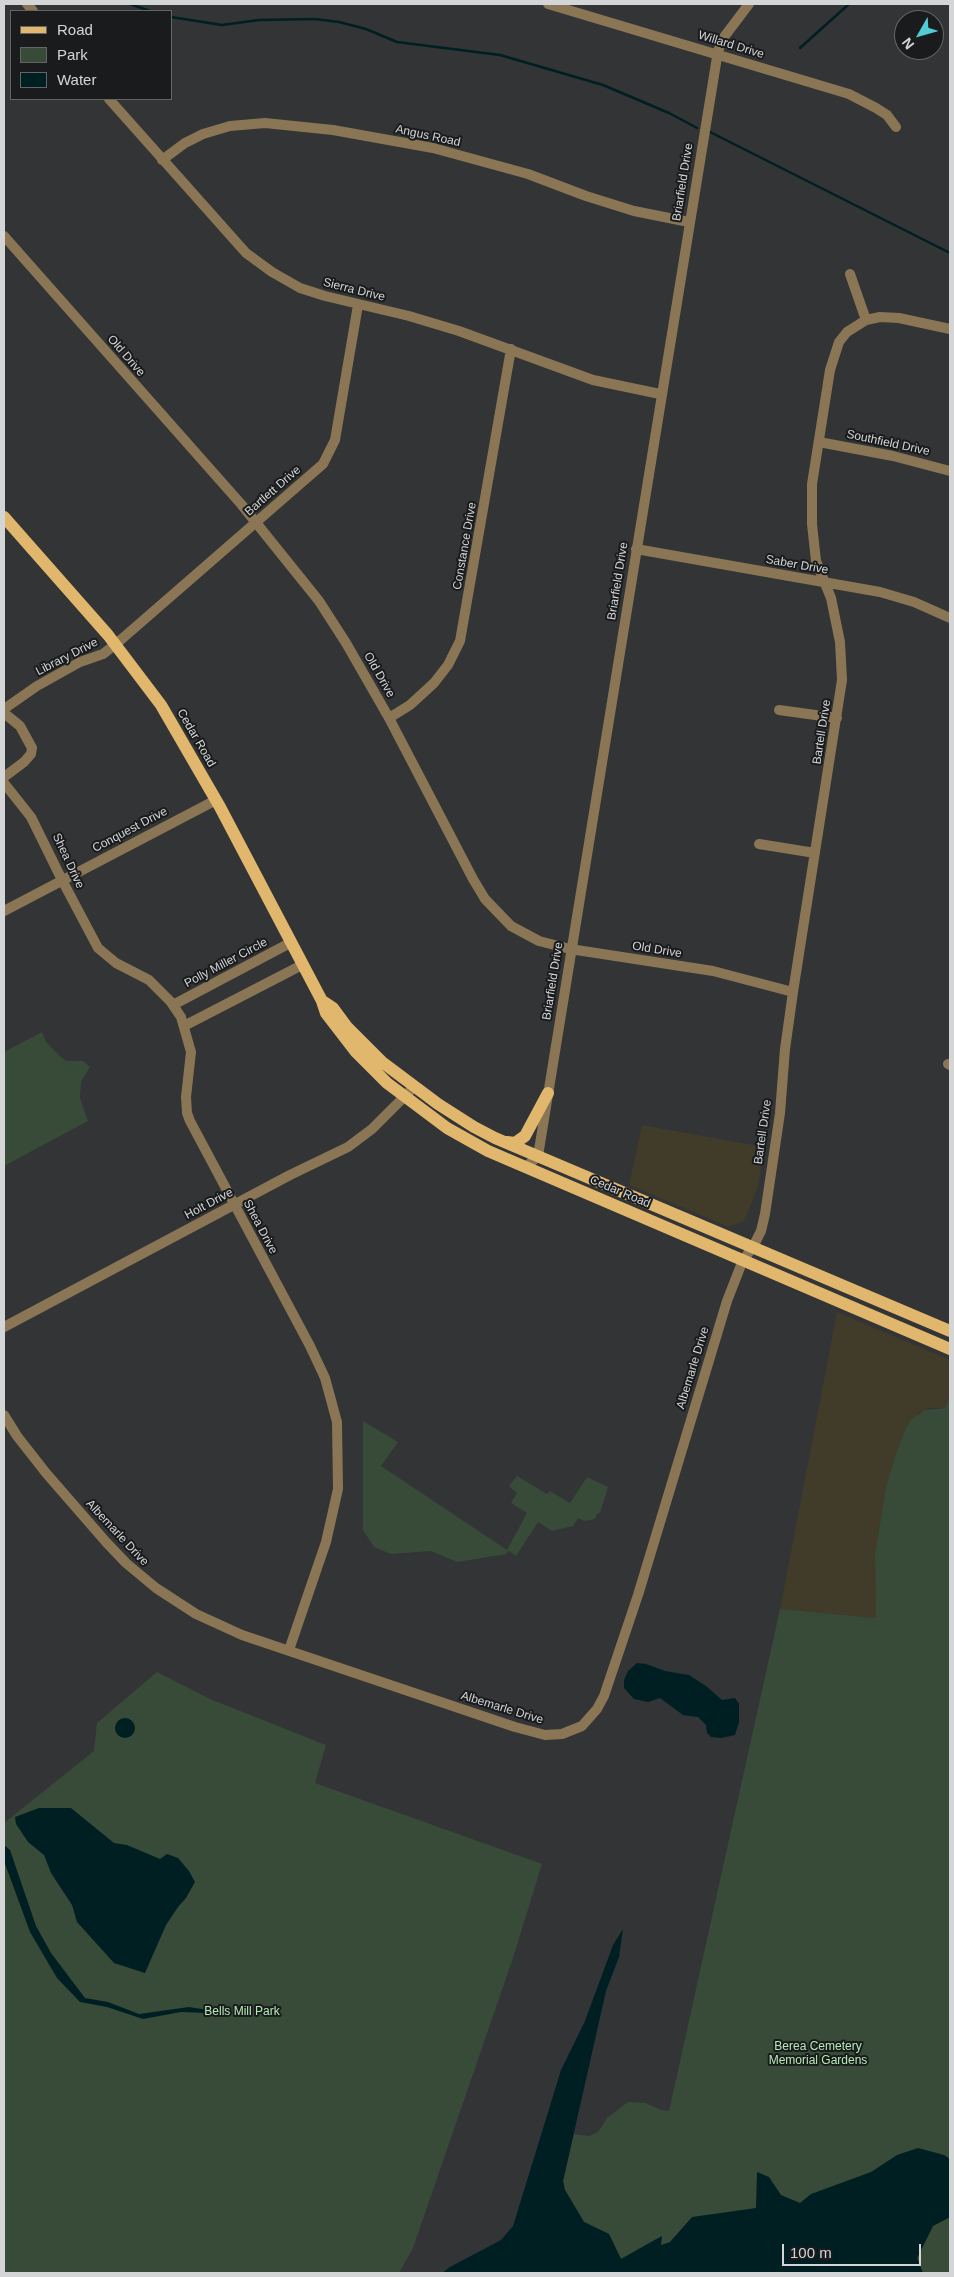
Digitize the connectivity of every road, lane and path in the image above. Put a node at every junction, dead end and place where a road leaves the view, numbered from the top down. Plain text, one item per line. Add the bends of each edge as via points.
1 (548, 4) edge
2 (749, 4) edge
3 (717, 54) junction
4 (110, 100) edge
5 (896, 127) dead end
6 (162, 160) junction
7 (689, 222) junction
8 (4, 236) edge
9 (850, 274) dead end
10 (358, 305) junction
11 (866, 320) junction
12 (950, 329) edge
13 (511, 349) junction
14 (660, 394) junction
15 (820, 442) junction
16 (950, 471) edge
17 (4, 517) edge
18 (256, 522) junction
19 (636, 550) junction
20 (824, 582) junction
21 (950, 618) edge
22 (116, 644) junction
23 (779, 710) dead end
24 (4, 711) edge
25 (389, 718) junction
26 (837, 718) junction
27 (4, 777) edge
28 (4, 783) edge
29 (216, 800) junction
30 (760, 844) dead end
31 (815, 853) junction
32 (62, 880) junction
33 (4, 911) edge
34 (290, 943) junction
35 (570, 950) junction
36 (302, 965) junction
37 (793, 992) junction
38 (322, 1001) junction
39 (173, 1005) junction
40 (184, 1026) junction
41 (413, 1086) junction
42 (548, 1092) junction
43 (404, 1097) junction
44 (506, 1142) junction
45 (538, 1156) junction
46 (526, 1167) junction
47 (234, 1205) junction
48 (752, 1247) junction
49 (743, 1260) junction
50 (4, 1327) edge
51 (950, 1330) edge
52 (950, 1349) edge
53 (4, 1415) edge
54 (289, 1650) junction

1 - 3 street, Willard Drive
2 - 3 street, Briarfield Drive via 724,37
3 - 5 street, Willard Drive via 849,94 876,108
3 - 7 street, Briarfield Drive
4 - 6 street, Sierra Drive
6 - 7 street, Angus Road via 185,143 230,126 265,123 333,130 443,151 528,174 634,211
6 - 10 street, Sierra Drive via 254,260 300,288
7 - 14 street, Briarfield Drive
8 - 18 street, Old Drive
9 - 11 street
10 - 13 street, Sierra Drive via 409,316
10 - 18 street, Bartlett Drive via 330,453 323,464
11 - 12 street, Bartell Drive via 899,318
11 - 15 street, Bartell Drive via 847,332 835,351
13 - 14 street, Sierra Drive via 593,380
13 - 25 street, Constance Drive via 460,641 434,683 410,705
14 - 19 street, Briarfield Drive
15 - 16 street, Southfield Drive
15 - 20 street, Bartell Drive via 811,496 816,561
17 - 22 main road, Cedar Road
18 - 22 street, Bartlett Drive
18 - 25 street, Old Drive via 319,601
19 - 20 street, Saber Drive
19 - 35 street, Briarfield Drive
20 - 21 street, Saber Drive via 880,592
20 - 26 street, Bartell Drive via 831,598 840,642 842,680
22 - 24 street, Library Drive via 103,654 80,662 37,686
22 - 29 main road, Cedar Road via 160,705
23 - 26 street
24 - 27 street, Library Drive via 20,726 32,748 24,762
25 - 35 street, Old Drive via 485,899 511,926 527,936
26 - 31 street, Bartell Drive
28 - 32 street, Shea Drive via 32,817
29 - 32 street, Conquest Drive
29 - 34 main road, Cedar Road
30 - 31 street
31 - 37 street, Bartell Drive
32 - 33 street, Conquest Drive
32 - 39 street, Shea Drive via 104,954 149,980
34 - 36 main road, Cedar Road
34 - 39 street, Polly Miller Circle
35 - 37 street, Old Drive via 713,971
35 - 42 street, Briarfield Drive
36 - 38 main road, Cedar Road
36 - 40 street
37 - 48 street, Bartell Drive via 765,1214 761,1231
38 - 41 main road, Cedar Road via 333,1008 373,1054
38 - 43 main road, Cedar Road via 340,1033 374,1071
39 - 40 street, Shea Drive
40 - 47 street, Shea Drive via 191,1052 187,1113
41 - 43 street, Holt Drive
41 - 44 main road, Cedar Road via 455,1116
42 - 44 main road via 525,1136 515,1143
42 - 45 street, Briarfield Drive
43 - 46 main road, Cedar Road via 466,1140
43 - 47 street, Holt Drive via 372,1129 348,1147
44 - 45 main road, Cedar Road
45 - 46 street
45 - 48 main road, Cedar Road
46 - 49 main road, Cedar Road
47 - 50 street, Holt Drive
47 - 54 street, Shea Drive via 311,1348 325,1378 337,1422 338,1489 326,1542
48 - 49 street, Albemarle Drive
48 - 51 main road, Cedar Road
49 - 52 main road, Cedar Road
49 - 54 street, Albemarle Drive via 709,1356 638,1595 604,1696 582,1726 555,1735 536,1733
53 - 54 street, Albemarle Drive via 46,1473 138,1574 196,1614 242,1635

